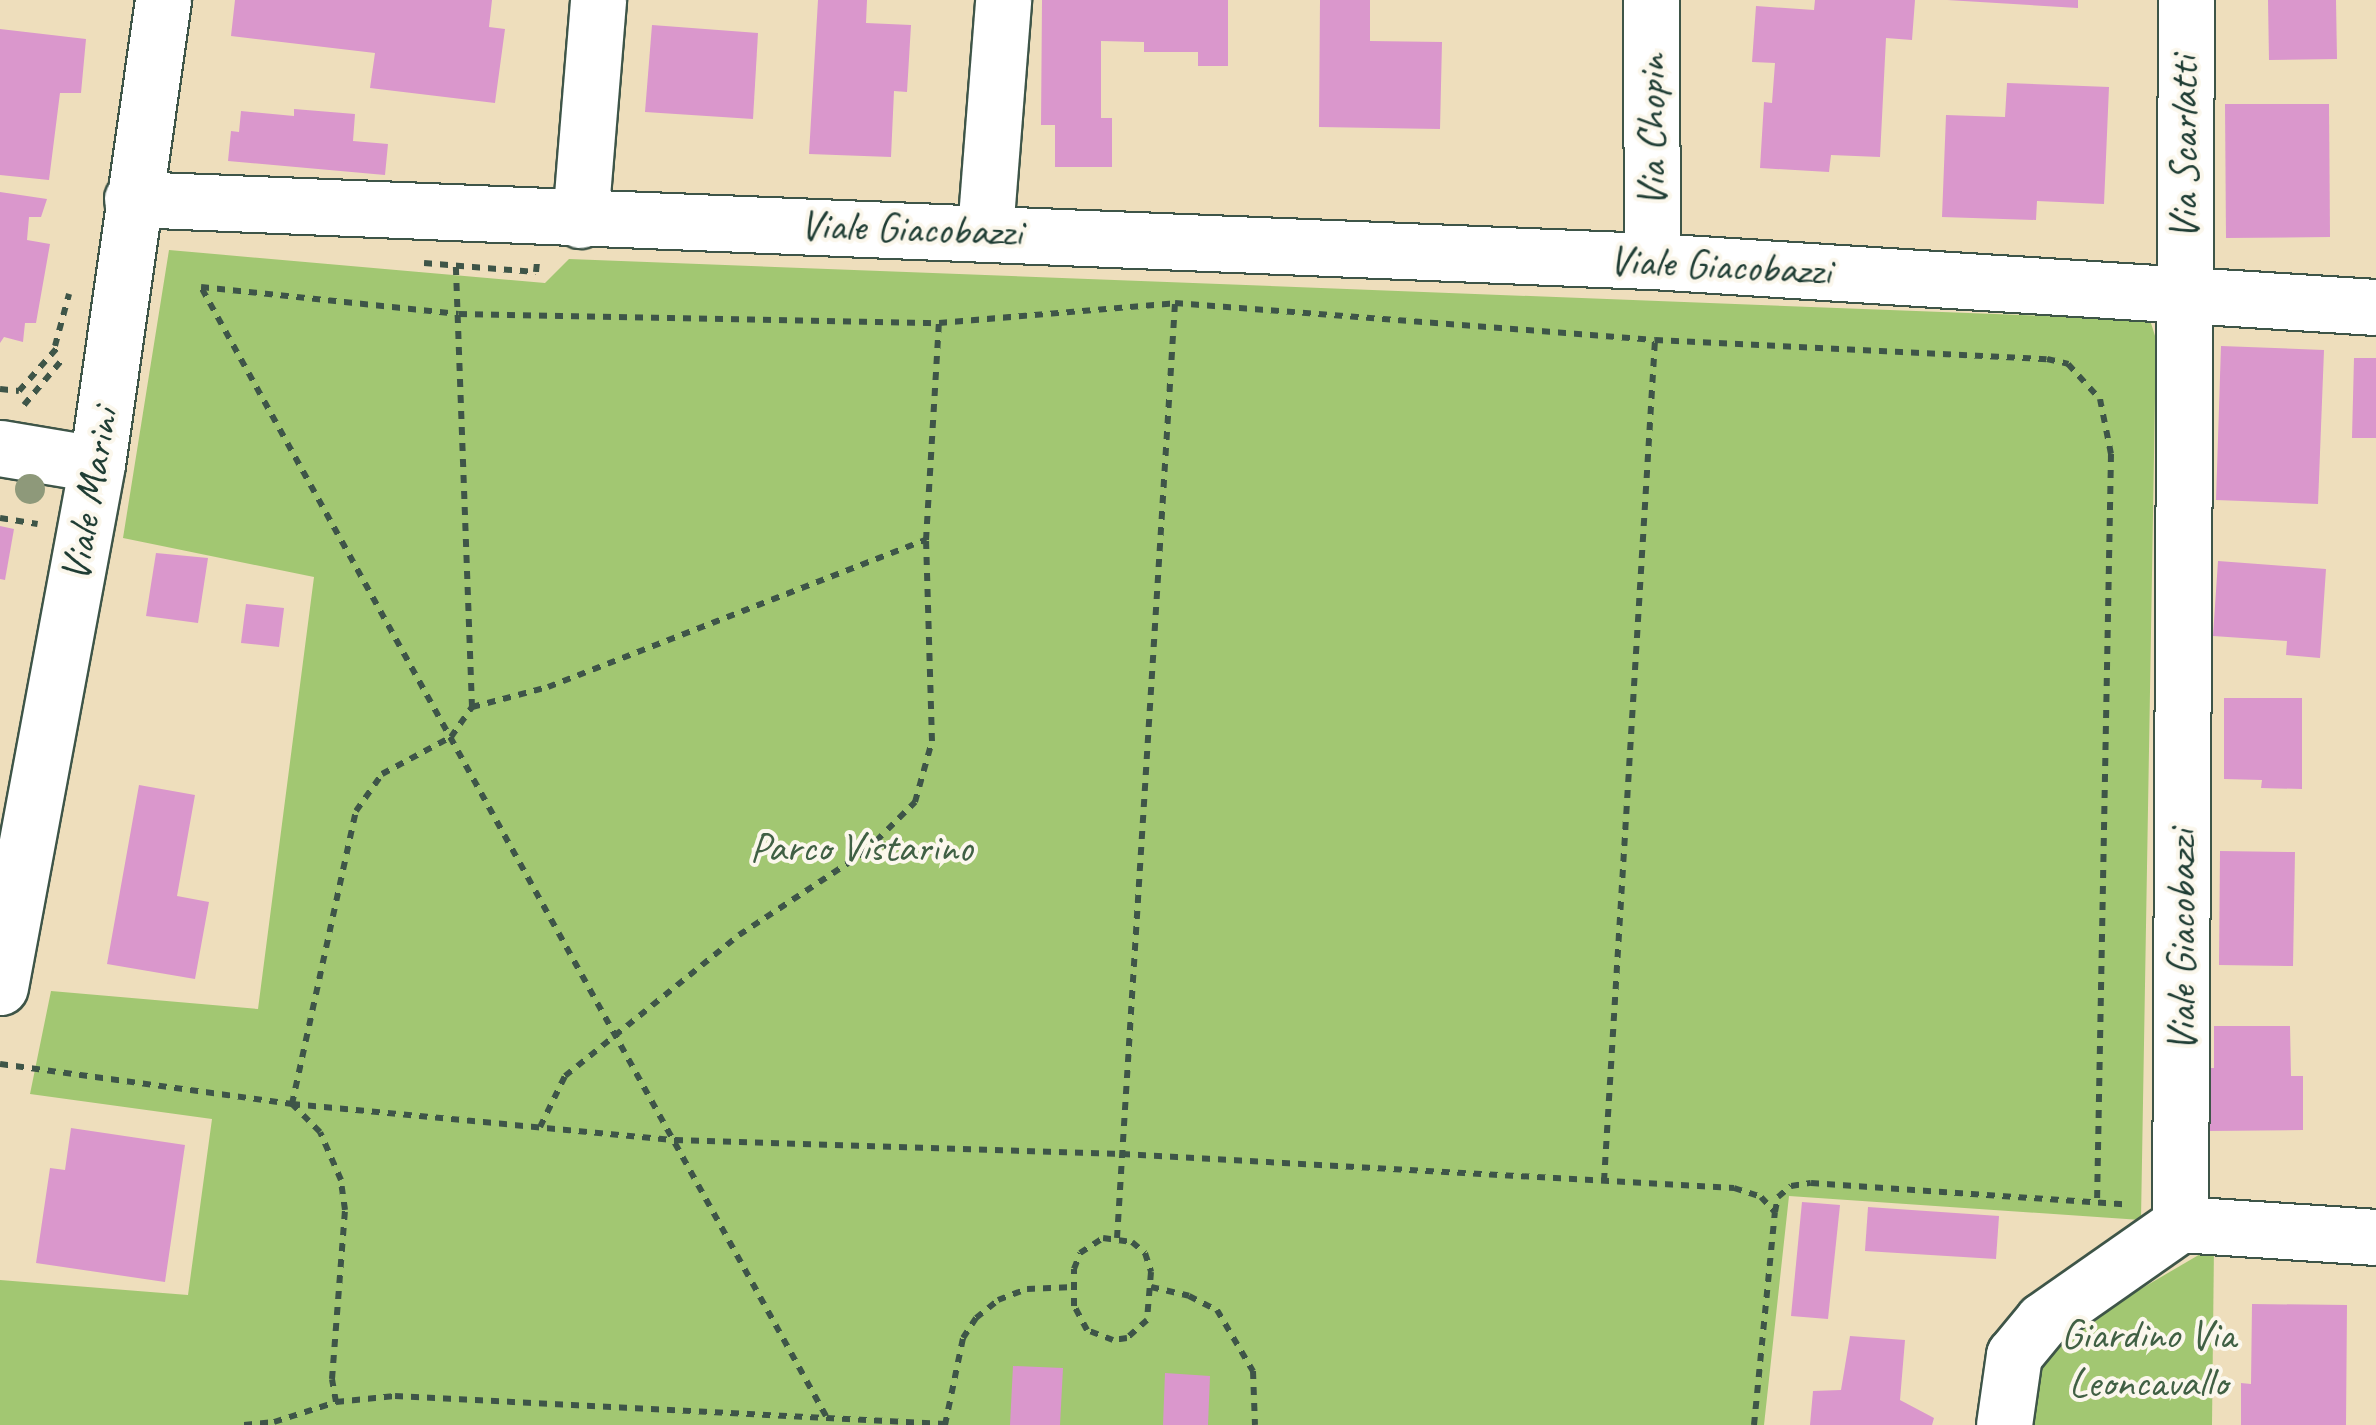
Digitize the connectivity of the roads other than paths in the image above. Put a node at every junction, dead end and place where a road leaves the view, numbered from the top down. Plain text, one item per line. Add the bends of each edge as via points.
1 (162, 0) edge
2 (598, 0) edge
3 (1002, 0) edge
4 (1651, 0) edge
5 (2186, 0) edge
6 (132, 199) junction
7 (580, 220) junction
8 (984, 230) junction
9 (1652, 261) junction
10 (2183, 296) junction
11 (2376, 306) edge
12 (0, 448) edge
13 (97, 464) junction
14 (0, 987) edge
15 (2159, 1215) junction
16 (2376, 1238) edge
17 (2004, 1425) edge

1 - 6 street, Viale Marini
2 - 7 street
3 - 8 street
4 - 9 street, Via Chopin
5 - 10 street, Via Scarlatti
6 - 7 street, Viale Giacobazzi
6 - 13 street, Viale Marini
7 - 8 street, Viale Giacobazzi
8 - 9 street, Viale Giacobazzi
9 - 10 street, Viale Giacobazzi
10 - 11 street
10 - 15 street, Viale Giacobazzi
12 - 13 street
13 - 14 street, Viale Marini
15 - 16 street
15 - 17 street via 2042,1320 2014,1356

